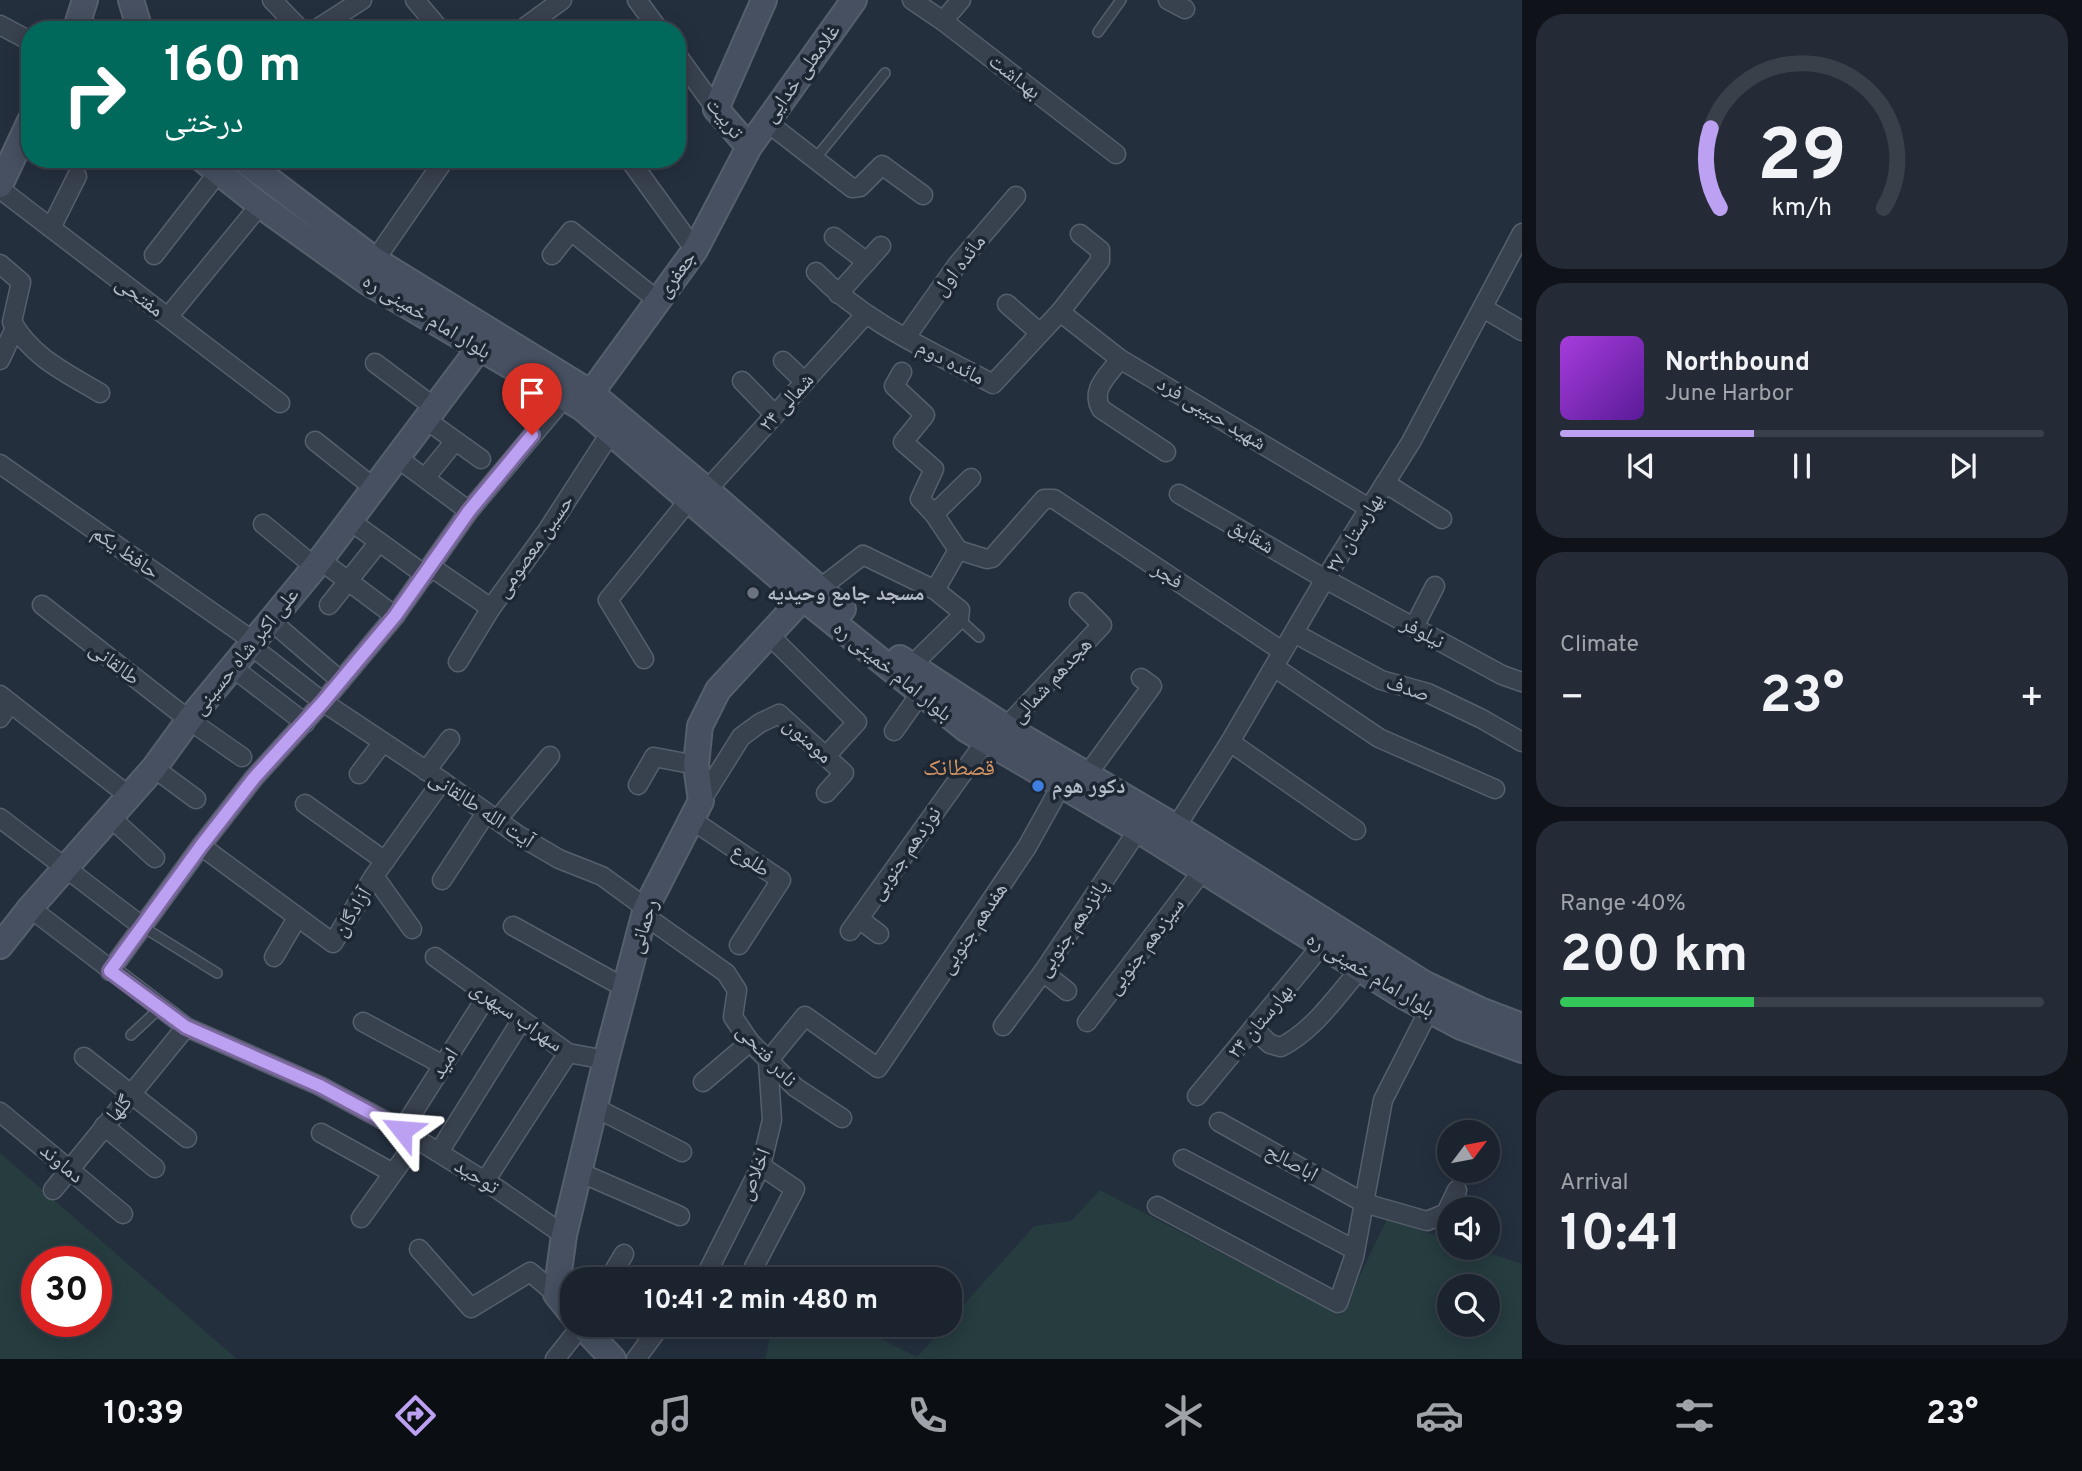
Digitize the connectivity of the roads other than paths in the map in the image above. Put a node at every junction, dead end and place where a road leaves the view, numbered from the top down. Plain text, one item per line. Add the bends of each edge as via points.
1 (66, 0) edge
2 (131, 0) edge
3 (272, 0) edge
4 (362, 0) edge
5 (415, 0) edge
6 (562, 0) edge
7 (637, 0) edge
8 (764, 0) edge
9 (854, 0) edge
10 (912, 0) edge
11 (961, 0) edge
12 (1121, 0) edge
13 (1168, 0) edge
14 (1185, 9) dead end
15 (83, 17) edge
16 (532, 19) edge
17 (137, 21) edge
18 (287, 21) edge
19 (329, 21) edge
20 (433, 21) edge
21 (652, 21) edge
22 (943, 21) junction
23 (0, 25) edge
24 (1098, 32) dead end
25 (21, 36) edge
26 (686, 67) edge
27 (885, 73) dead end
28 (716, 108) junction
29 (766, 122) junction
30 (21, 141) edge
31 (749, 147) junction
32 (1116, 154) dead end
33 (815, 159) junction
34 (209, 168) edge
35 (213, 168) edge
36 (254, 168) edge
37 (439, 168) edge
38 (636, 168) edge
39 (76, 176) dead end
40 (0, 187) edge
41 (923, 195) dead end
42 (1016, 196) dead end
43 (260, 205) junction
44 (51, 228) junction
45 (1522, 233) edge
46 (1080, 234) dead end
47 (834, 237) dead end
48 (881, 246) dead end
49 (695, 250) junction
50 (154, 255) dead end
51 (552, 255) dead end
52 (375, 260) junction
53 (867, 262) junction
54 (0, 264) edge
55 (816, 272) dead end
56 (838, 294) junction
57 (657, 300) junction
58 (1007, 304) dead end
59 (1483, 308) junction
60 (1060, 312) junction
61 (865, 315) junction
62 (168, 317) junction
63 (15, 328) junction
64 (1522, 331) edge
65 (1040, 333) junction
66 (906, 337) junction
67 (480, 347) junction
68 (1120, 359) junction
69 (0, 360) edge
70 (783, 361) dead end
71 (375, 363) dead end
72 (902, 372) dead end
73 (742, 381) dead end
74 (805, 382) junction
75 (100, 393) dead end
76 (591, 393) junction
77 (564, 398) junction
78 (280, 403) dead end
79 (430, 413) junction
80 (775, 415) junction
81 (611, 432) junction
82 (315, 441) dead end
83 (455, 441) junction
84 (1166, 452) dead end
85 (397, 457) junction
86 (481, 459) dead end
87 (0, 464) edge
88 (425, 478) junction
89 (971, 478) dead end
90 (1385, 483) junction
91 (374, 488) junction
92 (1179, 494) dead end
93 (698, 495) junction
94 (1369, 508) junction
95 (469, 511) junction
96 (934, 514) junction
97 (1442, 519) dead end
98 (349, 520) junction
99 (263, 524) dead end
100 (379, 542) junction
101 (958, 550) junction
102 (317, 563) junction
103 (428, 571) junction
104 (1325, 579) junction
105 (348, 581) junction
106 (1435, 586) dead end
107 (934, 590) junction
108 (811, 594) junction
109 (1079, 602) dead end
110 (42, 605) dead end
111 (328, 606) dead end
112 (491, 608) junction
113 (395, 616) junction
114 (959, 619) junction
115 (270, 620) junction
116 (1413, 627) junction
117 (1294, 633) junction
118 (770, 636) junction
119 (979, 638) dead end
120 (251, 643) junction
121 (1282, 651) junction
122 (644, 659) dead end
123 (458, 662) dead end
124 (232, 667) junction
125 (911, 667) junction
126 (1273, 667) junction
127 (1141, 678) dead end
128 (341, 681) junction
129 (1522, 682) edge
130 (920, 694) junction
131 (323, 702) junction
132 (3, 705) edge
133 (189, 720) junction
134 (305, 723) junction
135 (1006, 727) junction
136 (894, 731) dead end
137 (450, 739) dead end
138 (383, 742) junction
139 (985, 742) junction
140 (1230, 742) junction
141 (1522, 742) edge
142 (826, 755) junction
143 (550, 756) dead end
144 (242, 757) dead end
145 (696, 765) junction
146 (154, 768) junction
147 (359, 774) dead end
148 (1087, 775) junction
149 (434, 776) junction
150 (1062, 784) junction
151 (638, 785) dead end
152 (1495, 789) dead end
153 (827, 793) dead end
154 (129, 796) junction
155 (195, 799) dead end
156 (305, 804) dead end
157 (697, 810) junction
158 (110, 817) junction
159 (491, 817) junction
160 (0, 818) edge
161 (1176, 827) junction
162 (1138, 830) junction
163 (1356, 830) dead end
164 (201, 846) junction
165 (155, 858) dead end
166 (385, 860) junction
167 (65, 870) junction
168 (1203, 870) junction
169 (374, 876) junction
170 (442, 880) dead end
171 (30, 908) junction
172 (645, 911) junction
173 (297, 918) junction
174 (513, 926) dead end
175 (143, 927) junction
176 (412, 929) dead end
177 (879, 934) dead end
178 (739, 945) dead end
179 (1322, 945) junction
180 (0, 946) edge
181 (274, 957) dead end
182 (435, 957) dead end
183 (1360, 969) junction
184 (110, 971) junction
185 (1043, 972) junction
186 (217, 973) dead end
187 (625, 988) junction
188 (1067, 991) dead end
189 (487, 996) junction
190 (160, 1007) junction
191 (1429, 1010) junction
192 (521, 1021) junction
193 (363, 1022) dead end
194 (1087, 1022) dead end
195 (1003, 1026) dead end
196 (1522, 1026) edge
197 (186, 1027) junction
198 (1253, 1028) junction
199 (131, 1035) dead end
200 (750, 1042) junction
201 (1522, 1050) edge
202 (568, 1053) junction
203 (84, 1057) dead end
204 (606, 1060) junction
205 (768, 1061) junction
206 (443, 1065) junction
207 (703, 1082) dead end
208 (131, 1094) junction
209 (1197, 1096) dead end
210 (594, 1107) junction
211 (0, 1112) edge
212 (842, 1118) dead end
213 (1219, 1122) dead end
214 (104, 1126) junction
215 (321, 1133) dead end
216 (409, 1135) junction
217 (187, 1138) dead end
218 (439, 1152) junction
219 (682, 1152) dead end
220 (1183, 1158) dead end
221 (761, 1166) junction
222 (155, 1168) dead end
223 (69, 1169) junction
224 (579, 1171) junction
225 (393, 1173) junction
226 (485, 1181) junction
227 (53, 1190) dead end
228 (1457, 1190) dead end
229 (1364, 1202) junction
230 (1157, 1206) dead end
231 (122, 1214) dead end
232 (680, 1216) dead end
233 (361, 1218) dead end
234 (564, 1235) junction
235 (419, 1249) dead end
236 (1355, 1250) junction
237 (624, 1254) dead end
238 (616, 1267) edge
239 (712, 1267) edge
240 (754, 1267) edge
241 (556, 1294) junction
242 (560, 1299) edge
243 (572, 1337) edge
244 (593, 1337) edge
245 (652, 1337) edge
246 (555, 1359) edge
247 (614, 1359) edge
248 (636, 1359) edge

1 - 15 main road
2 - 17 main road
3 - 18 street
4 - 19 street
5 - 20 street
6 - 16 street
7 - 21 street
8 - 28 main road
9 - 29 main road, غلامعلی خدایی
10 - 22 street, بهداشت
11 - 22 street
12 - 24 lane
13 - 14 street
22 - 32 street, بهداشت
23 - 25 street
26 - 28 street, تربیت
27 - 33 lane
28 - 31 main road, تربیت
29 - 31 main road, غلامعلی خدایی
29 - 33 street
30 - 40 main road
31 - 49 main road, جعفری
33 - 41 street via 852,188 860,187 882,165
34 - 50 street
35 - 43 main road, بلوار امام خمینی ره
36 - 52 main road, بلوار امام خمینی ره
37 - 52 street
38 - 49 street
39 - 44 street
40 - 44 street, مفتحی
42 - 66 street, مائده اول via 957,265
43 - 62 street
43 - 67 main road, بلوار امام خمینی ره via 367,282
44 - 62 street, مفتحی
45 - 59 street, بهارستان ۲۷
46 - 60 street, مائده دوم via 1100,250 1100,261
47 - 53 street
48 - 53 street
49 - 57 main road, جعفری
51 - 57 street via 571,230
52 - 76 main road, بلوار امام خمینی ره
53 - 56 street
54 - 63 street via 21,282 12,322
55 - 56 street, مائده دوم
56 - 61 street, مائده دوم
57 - 76 main road, جعفری
58 - 65 street
59 - 64 street
59 - 90 street, بهارستان ۲۷
60 - 65 street, مائده دوم
60 - 68 street, شهید حبیبی فرد
61 - 66 street, مائده دوم
61 - 74 street, ۲۴ شمالی
62 - 78 street, مفتحی
63 - 69 street
63 - 75 street via 40,358
65 - 66 street, مائده دوم via 993,384
67 - 77 main road, بلوار امام خمینی ره
67 - 79 main road, علی اکبر شاه حسینی
68 - 84 street via 1096,391 1096,400 1101,409
68 - 94 street, شهید حبیبی فرد
70 - 74 street
71 - 79 street
72 - 96 street via 894,386 925,415 903,442 934,469 920,499
73 - 80 street
74 - 80 street, ۲۴ شمالی
76 - 93 main road, بلوار امام خمینی ره
77 - 81 main road, بلوار امام خمینی ره
77 - 95 street
79 - 83 street
79 - 85 main road, علی اکبر شاه حسینی
80 - 93 street, ۲۴ شمالی
81 - 93 main road, بلوار امام خمینی ره
81 - 112 street, حسین معصومی
82 - 91 street
83 - 86 street
83 - 88 street
85 - 88 street
85 - 91 main road, علی اکبر شاه حسینی
87 - 120 street, حافظ یکم
88 - 95 street
89 - 96 street
90 - 94 street, بهارستان ۲۷
90 - 97 street
91 - 98 main road, علی اکبر شاه حسینی
92 - 104 street, شقایق
93 - 108 main road, بلوار امام خمینی ره
93 - 122 street, ۲۴ شمالی via 608,600
94 - 104 street, بهارستان ۲۷
95 - 103 street
96 - 101 street
98 - 100 street
98 - 102 main road, علی اکبر شاه حسینی
99 - 102 street
100 - 103 street
100 - 105 street
101 - 107 street
101 - 121 street, فجر via 992,558 1044,499 1054,499
102 - 105 street
102 - 115 main road, علی اکبر شاه حسینی
103 - 112 street
103 - 113 street
104 - 116 street, نیلوفر
104 - 117 street, بهارستان ۲۷
105 - 111 street
105 - 113 street
106 - 116 street
107 - 108 street via 863,555
107 - 114 street via 960,610
108 - 118 main road
108 - 125 main road, بلوار امام خمینی ره
108 - 130 main road, بلوار امام خمینی ره
109 - 135 street, هجدهم شمالی via 1102,625
110 - 133 street, طالقانی
112 - 123 street, حسین معصومی
113 - 128 street
114 - 119 lane
114 - 125 street
115 - 120 main road, علی اکبر شاه حسینی
115 - 128 street
116 - 129 street, نیلوفر
117 - 121 street, بهارستان ۲۷
117 - 141 street, صدف via 1381,680 1428,693
118 - 142 street via 858,722
118 - 145 main road via 709,705 700,726
120 - 124 main road, علی اکبر شاه حسینی
120 - 131 street, حافظ یکم
121 - 126 street, بهارستان ۲۷
124 - 133 main road, علی اکبر شاه حسینی
124 - 134 street
125 - 135 main road, بلوار امام خمینی ره
126 - 140 street, بهارستان ۲۷
126 - 152 street via 1379,738
127 - 148 street via 1152,685
128 - 131 street
130 - 136 street
130 - 139 main road, بلوار امام خمینی ره
131 - 134 street
131 - 138 street, آیت الله طالقانی
132 - 154 street
133 - 144 street, طالقانی
133 - 146 main road, علی اکبر شاه حسینی
134 - 164 street
135 - 148 main road, بلوار امام خمینی ره
137 - 149 street, آزادگان
138 - 147 street
138 - 149 street, آیت الله طالقانی
139 - 150 main road, بلوار امام خمینی ره
139 - 177 street, نوزدهم جنوبی via 855,925
140 - 161 street, بهارستان ۲۷
140 - 163 street
142 - 153 street, مومنون via 844,772
142 - 157 street, مومنون via 779,714 741,737
143 - 159 street
145 - 151 street via 654,757
145 - 157 main road
146 - 154 main road, علی اکبر شاه حسینی
146 - 155 street
148 - 161 main road, بلوار امام خمینی ره
149 - 159 street, آیت الله طالقانی
149 - 166 street, آزادگان
150 - 162 main road, بلوار امام خمینی ره
150 - 205 street, هفدهم جنوبی via 1027,848 878,1068 805,1016
154 - 158 main road, علی اکبر شاه حسینی
156 - 166 street
157 - 172 main road, رحمانی
157 - 178 street, طلوع via 781,880
158 - 165 street
158 - 167 main road, علی اکبر شاه حسینی
159 - 170 street
159 - 172 street, آیت الله طالقانی via 559,859 602,876
160 - 167 street
161 - 196 main road, بلوار امام خمینی ره via 1425,984
162 - 168 main road, بلوار امام خمینی ره
162 - 185 street, پانزدهم جنوبی
164 - 173 street, آزادگان
164 - 175 street
166 - 169 street, آزادگان
167 - 171 main road, علی اکبر شاه حسینی
167 - 175 street
168 - 179 main road, بلوار امام خمینی ره
168 - 194 street, سیزدهم جنوبی
169 - 173 street, آزادگان via 333,943
169 - 176 street
171 - 180 main road, علی اکبر شاه حسینی
171 - 184 street, توحید
172 - 187 main road, رحمانی
172 - 200 street, نادر فتحی via 726,973 737,990 733,1017
173 - 181 street
174 - 187 street
175 - 184 street
175 - 186 lane
179 - 183 main road, بلوار امام خمینی ره
179 - 198 street, بهارستان ۲۴
182 - 189 street, سهراب سپهری
183 - 191 main road, بلوار امام خمینی ره
183 - 198 street via 1292,1041 1281,1047 1270,1044
184 - 190 street, توحید
185 - 188 street
185 - 195 street, پانزدهم جنوبی
187 - 204 main road, رحمانی
189 - 192 street, سهراب سپهری
189 - 206 street, امید
190 - 197 street, توحید
190 - 199 lane
191 - 201 main road, بلوار امام خمینی ره
191 - 229 street via 1383,1100
192 - 202 street, سهراب سپهری
192 - 218 street
193 - 206 street
197 - 208 street, گلها
197 - 216 street, توحید via 320,1086
198 - 209 street, بهارستان ۲۴
200 - 205 street, نادر فتحی
200 - 207 street
202 - 204 street, سهراب سپهری
202 - 226 street
203 - 208 street
204 - 210 main road, رحمانی
205 - 212 street, نادر فتحی via 795,1087
205 - 221 street, اخلاص via 772,1120
206 - 216 street, امید
208 - 214 street, گلها
208 - 217 street
210 - 219 street
210 - 224 main road, رحمانی
211 - 223 street, دماوند
213 - 229 street, اباصالح
214 - 222 street
214 - 223 street, گلها
215 - 225 street
216 - 218 street, توحید
216 - 225 street, امید
218 - 226 street, توحید
220 - 236 street
221 - 239 street, اخلاص
221 - 240 street via 794,1189
223 - 227 street, گلها
223 - 231 street, دماوند
224 - 232 street
224 - 234 main road, رحمانی
225 - 233 street, امید
226 - 234 street, توحید
228 - 229 street, اباصالح via 1446,1213 1427,1221
229 - 236 street
230 - 236 street via 1338,1303
234 - 241 main road, رحمانی
235 - 241 street via 471,1308 530,1272
237 - 238 street
241 - 242 main road
243 - 246 street
244 - 247 main road
245 - 248 street

